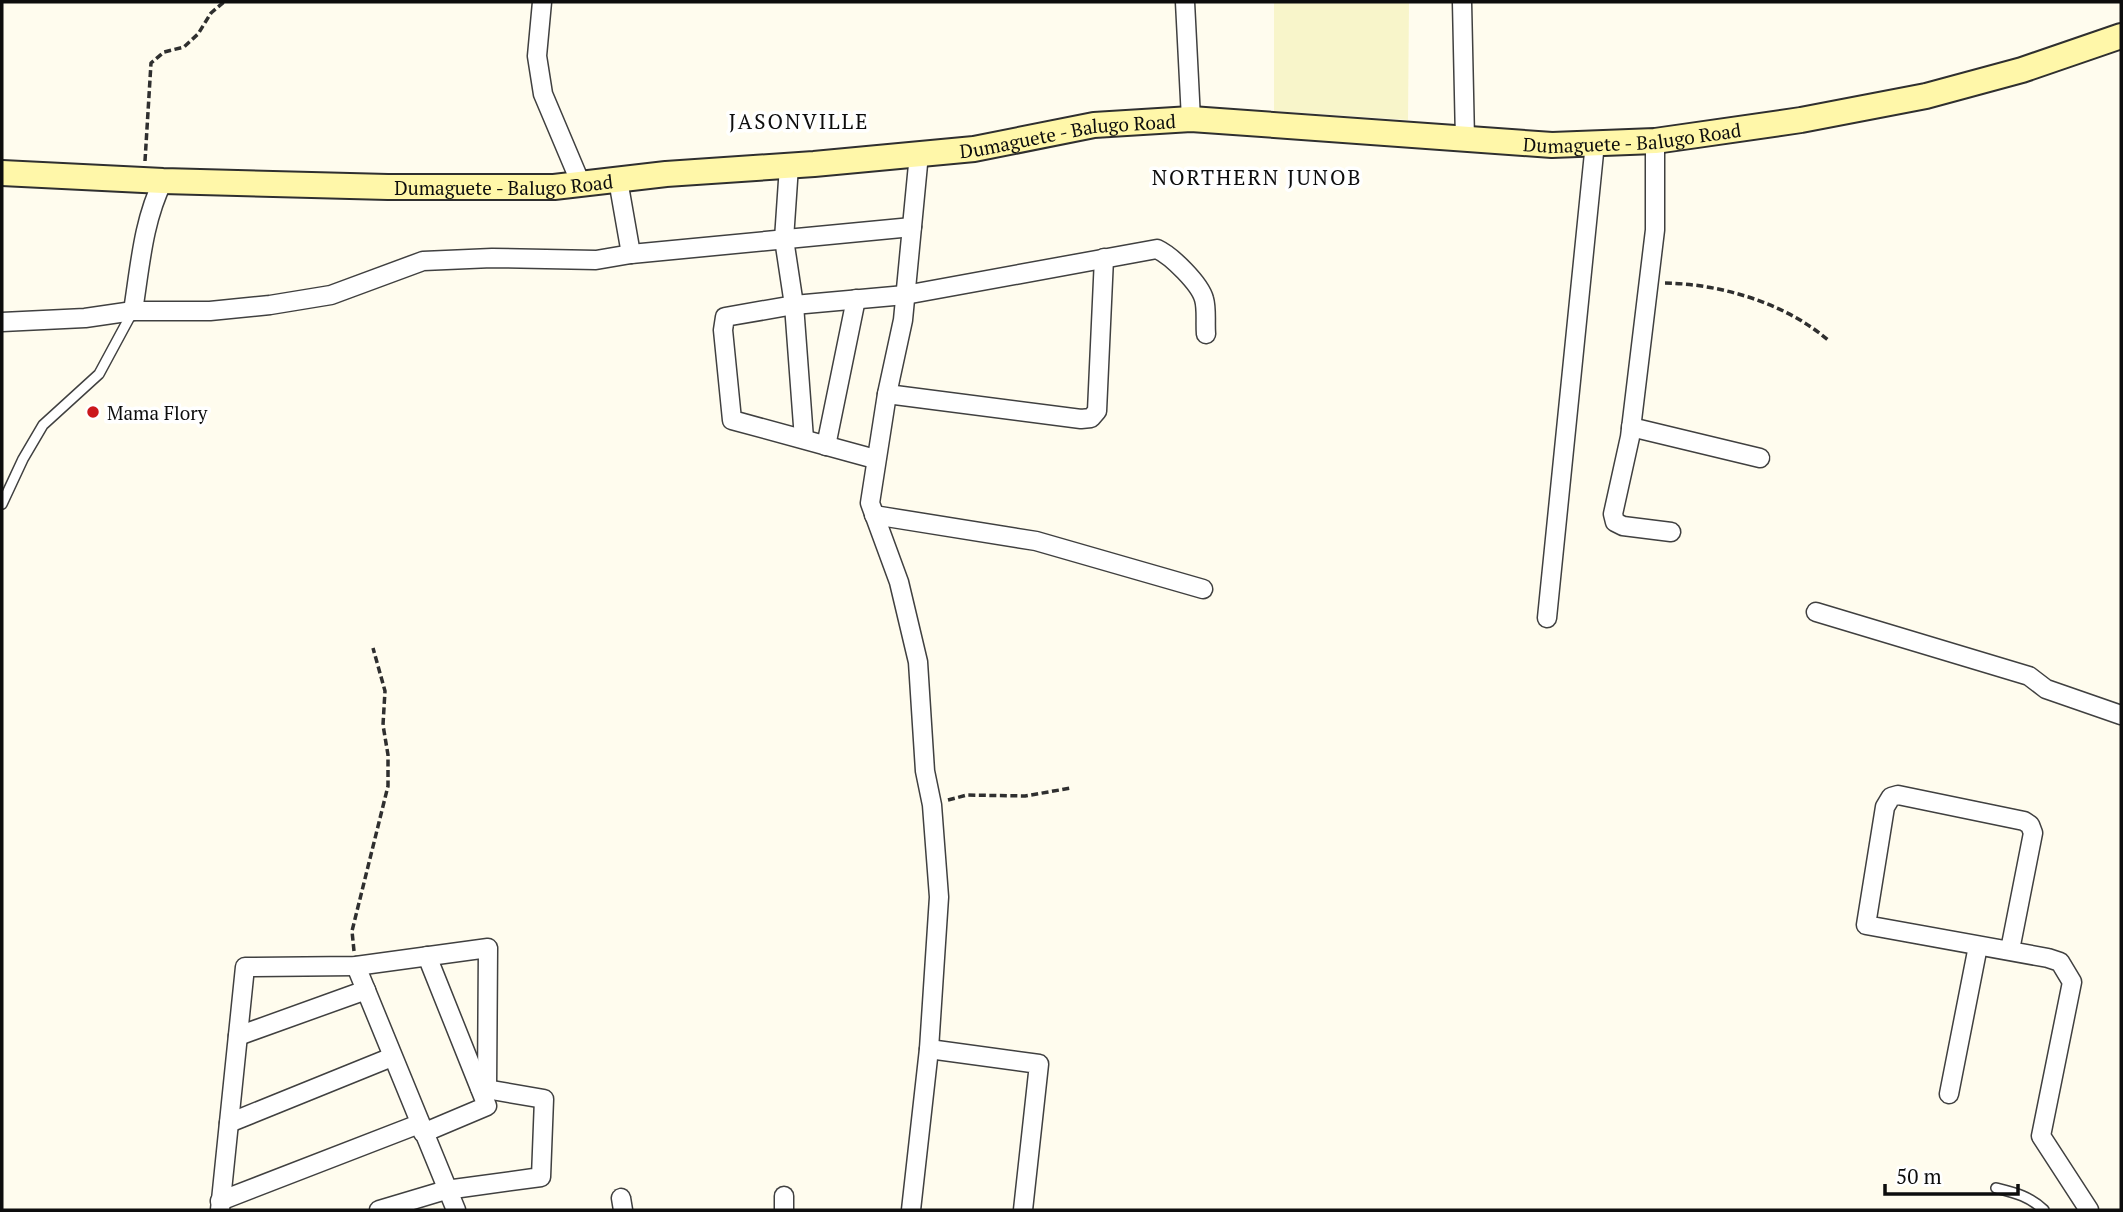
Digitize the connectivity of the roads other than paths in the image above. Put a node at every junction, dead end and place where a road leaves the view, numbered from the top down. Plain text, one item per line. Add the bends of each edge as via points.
1 (542, 2) edge
2 (1185, 2) edge
3 (1462, 2) edge
4 (2121, 36) edge
5 (1191, 119) junction
6 (1465, 140) junction
7 (1654, 141) junction
8 (1595, 143) junction
9 (919, 154) junction
10 (789, 166) junction
11 (2, 173) edge
12 (618, 180) junction
13 (154, 181) junction
14 (581, 184) junction
15 (912, 227) junction
16 (783, 239) junction
17 (631, 254) junction
18 (1104, 258) junction
19 (905, 295) junction
20 (856, 299) junction
21 (794, 305) junction
22 (133, 311) junction
23 (2, 322) edge
24 (1206, 334) dead end
25 (887, 394) junction
26 (1631, 427) junction
27 (804, 439) junction
28 (826, 446) junction
29 (1760, 458) dead end
30 (875, 459) junction
31 (2, 504) edge
32 (874, 515) junction
33 (1671, 532) dead end
34 (1203, 589) dead end
35 (1816, 612) dead end
36 (1547, 618) dead end
37 (2121, 715) edge
38 (1978, 946) junction
39 (2010, 950) junction
40 (427, 956) junction
41 (356, 966) junction
42 (366, 990) junction
43 (238, 1036) junction
44 (929, 1049) junction
45 (393, 1057) junction
46 (484, 1089) junction
47 (1949, 1094) dead end
48 (229, 1123) junction
49 (421, 1128) junction
50 (1996, 1188) dead end
51 (446, 1190) junction
52 (220, 1206) edge
53 (379, 1210) edge
54 (456, 1210) edge
55 (911, 1210) edge
56 (1023, 1210) edge
57 (2044, 1210) edge
58 (2089, 1210) edge

1 - 14 street via 537,56 544,94
2 - 5 street
3 - 6 street
4 - 7 street, Dumaguete - Balugo Road via 2022,71 1926,96
5 - 6 street, Dumaguete - Balugo Road
5 - 9 street, Dumaguete - Balugo Road via 1094,125 974,149
6 - 8 street, Dumaguete - Balugo Road
7 - 8 street, Dumaguete - Balugo Road
7 - 26 street via 1655,230
8 - 36 street
9 - 10 street, Dumaguete - Balugo Road
9 - 15 street
10 - 12 street, Dumaguete - Balugo Road
10 - 16 street
11 - 13 street, Dumaguete - Balugo Road
12 - 14 street, Dumaguete - Balugo Road
12 - 17 street
13 - 14 street, Dumaguete - Balugo Road via 470,188
13 - 22 street
15 - 16 street
15 - 19 street
16 - 17 street
16 - 21 street
17 - 22 street via 596,260 422,261 331,295 210,311
18 - 19 street
18 - 24 street via 1157,249 1165,253 1199,287 1205,300
18 - 25 street via 1097,411 1091,418
19 - 20 street
19 - 25 street
20 - 21 street
20 - 28 street
21 - 27 street
21 - 27 street via 726,317 723,330 732,420
22 - 23 street
22 - 31 lane via 99,374 43,425
25 - 30 street
26 - 29 street
26 - 33 street via 1615,522
27 - 28 street
28 - 30 street
30 - 32 street via 870,503
32 - 34 street via 1036,541
32 - 44 street via 898,582 918,662 939,897
35 - 37 street via 2029,676 2046,689
38 - 39 street
38 - 39 street via 1866,925 1885,807 1891,797 2030,825 2033,832
38 - 47 street
39 - 58 street via 2060,962 2072,982 2041,1136
40 - 41 street
40 - 46 street
40 - 46 street via 488,948
41 - 42 street
41 - 43 street via 245,967
42 - 43 street
42 - 45 street
43 - 48 street
44 - 55 street
44 - 56 street via 1039,1064
45 - 48 street
45 - 49 street
46 - 49 street via 487,1106
46 - 51 street via 544,1099 541,1177
48 - 52 street
49 - 51 street
49 - 52 street
50 - 57 lane via 2021,1193
51 - 53 street
51 - 54 street

